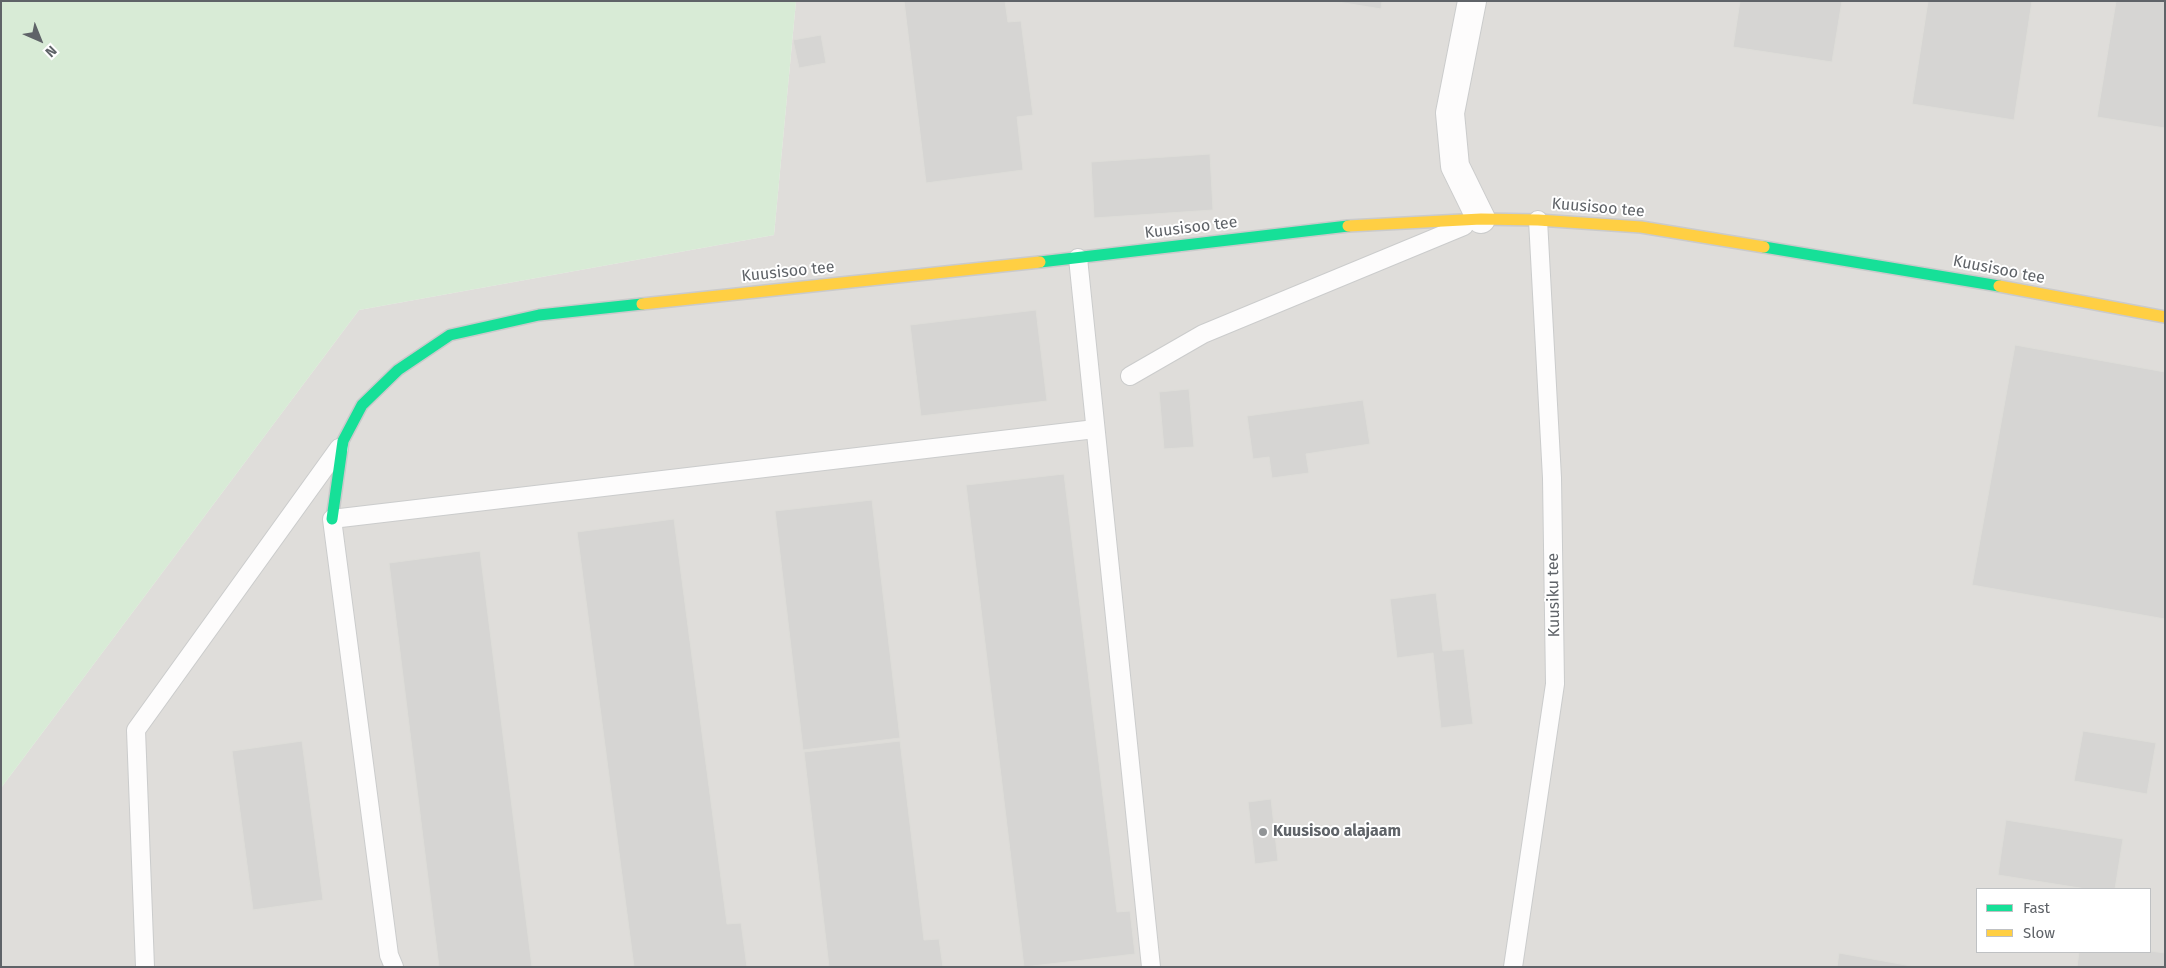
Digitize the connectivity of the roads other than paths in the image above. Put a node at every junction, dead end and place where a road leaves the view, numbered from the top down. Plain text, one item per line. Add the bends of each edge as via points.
1 (1472, 1) edge
2 (1481, 219) junction
3 (1538, 220) junction
4 (1078, 258) junction
5 (2165, 317) edge
6 (1130, 376) dead end
7 (1095, 429) junction
8 (343, 441) junction
9 (332, 519) junction
10 (145, 967) edge
11 (394, 967) edge
12 (1151, 967) edge
13 (1513, 967) edge

1 - 2 street via 1450,113 1454,166
2 - 3 street, Kuusisoo tee
2 - 4 street, Kuusisoo tee via 1352,226
2 - 6 lane via 1203,334
3 - 5 street, Kuusisoo tee via 1641,227 1927,273
3 - 13 lane, Kuusiku tee via 1552,478 1555,684
4 - 7 lane
4 - 8 street, Kuusisoo tee via 539,314 450,335 398,370 362,405
7 - 9 lane
7 - 12 lane
8 - 9 street, Kuusisoo tee
8 - 10 lane via 136,730
9 - 11 lane via 389,955

